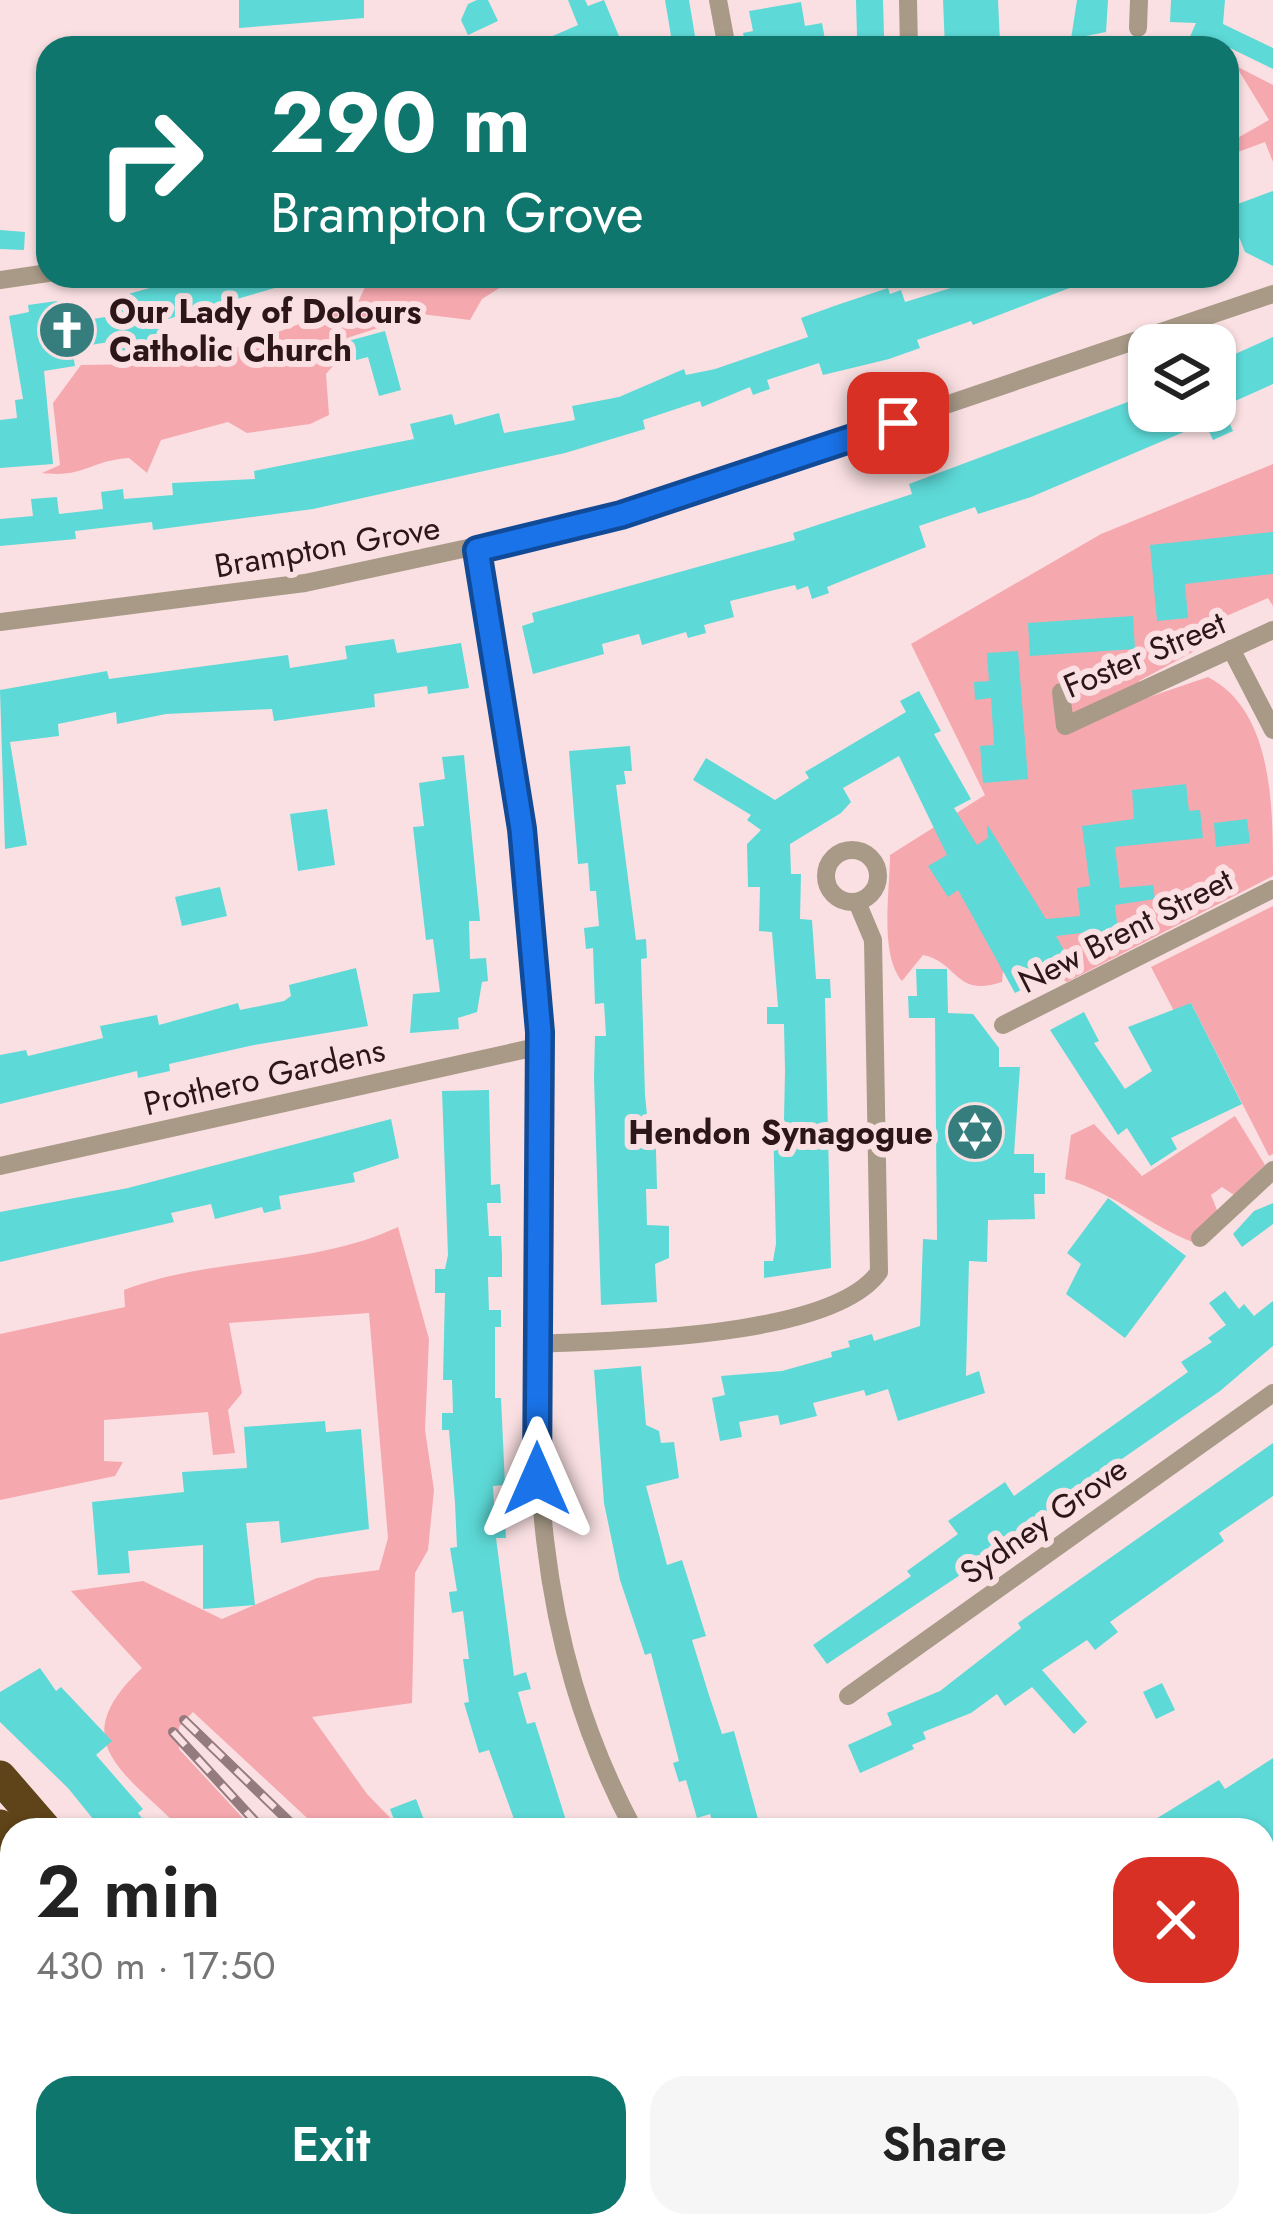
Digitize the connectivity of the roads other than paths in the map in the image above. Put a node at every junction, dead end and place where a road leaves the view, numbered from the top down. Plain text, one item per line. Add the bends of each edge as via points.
1 (718, 0) edge
2 (908, 0) edge
3 (1139, 0) edge
4 (1138, 28) dead end
5 (725, 36) edge
6 (909, 36) edge
7 (36, 275) edge
8 (0, 280) edge
9 (1273, 294) edge
10 (477, 550) junction
11 (0, 622) edge
12 (1273, 630) edge
13 (1231, 649) junction
14 (1061, 692) dead end
15 (1273, 730) edge
16 (1273, 889) edge
17 (856, 902) dead end
18 (1004, 1025) dead end
19 (541, 1046) junction
20 (0, 1166) edge
21 (1273, 1170) edge
22 (1200, 1238) dead end
23 (539, 1344) junction
24 (1273, 1393) edge
25 (848, 1696) dead end
26 (0, 1777) edge
27 (36, 1818) edge
28 (628, 1818) edge

1 - 5 street
2 - 6 street
3 - 4 street
7 - 8 street
9 - 10 street, Brampton Grove via 747,475
10 - 11 street, Brampton Grove via 305,584
10 - 19 street via 522,829
12 - 13 street, Foster Street
13 - 14 street, Foster Street via 1065,726
13 - 15 street
16 - 18 street, New Brent Street
17 - 23 street via 873,940 879,1272 867,1289 792,1317 701,1335
19 - 20 street, Prothero Gardens
19 - 23 street
21 - 22 street
23 - 28 street via 538,1513 547,1578 572,1689
24 - 25 street, Sydney Grove
26 - 27 highway

